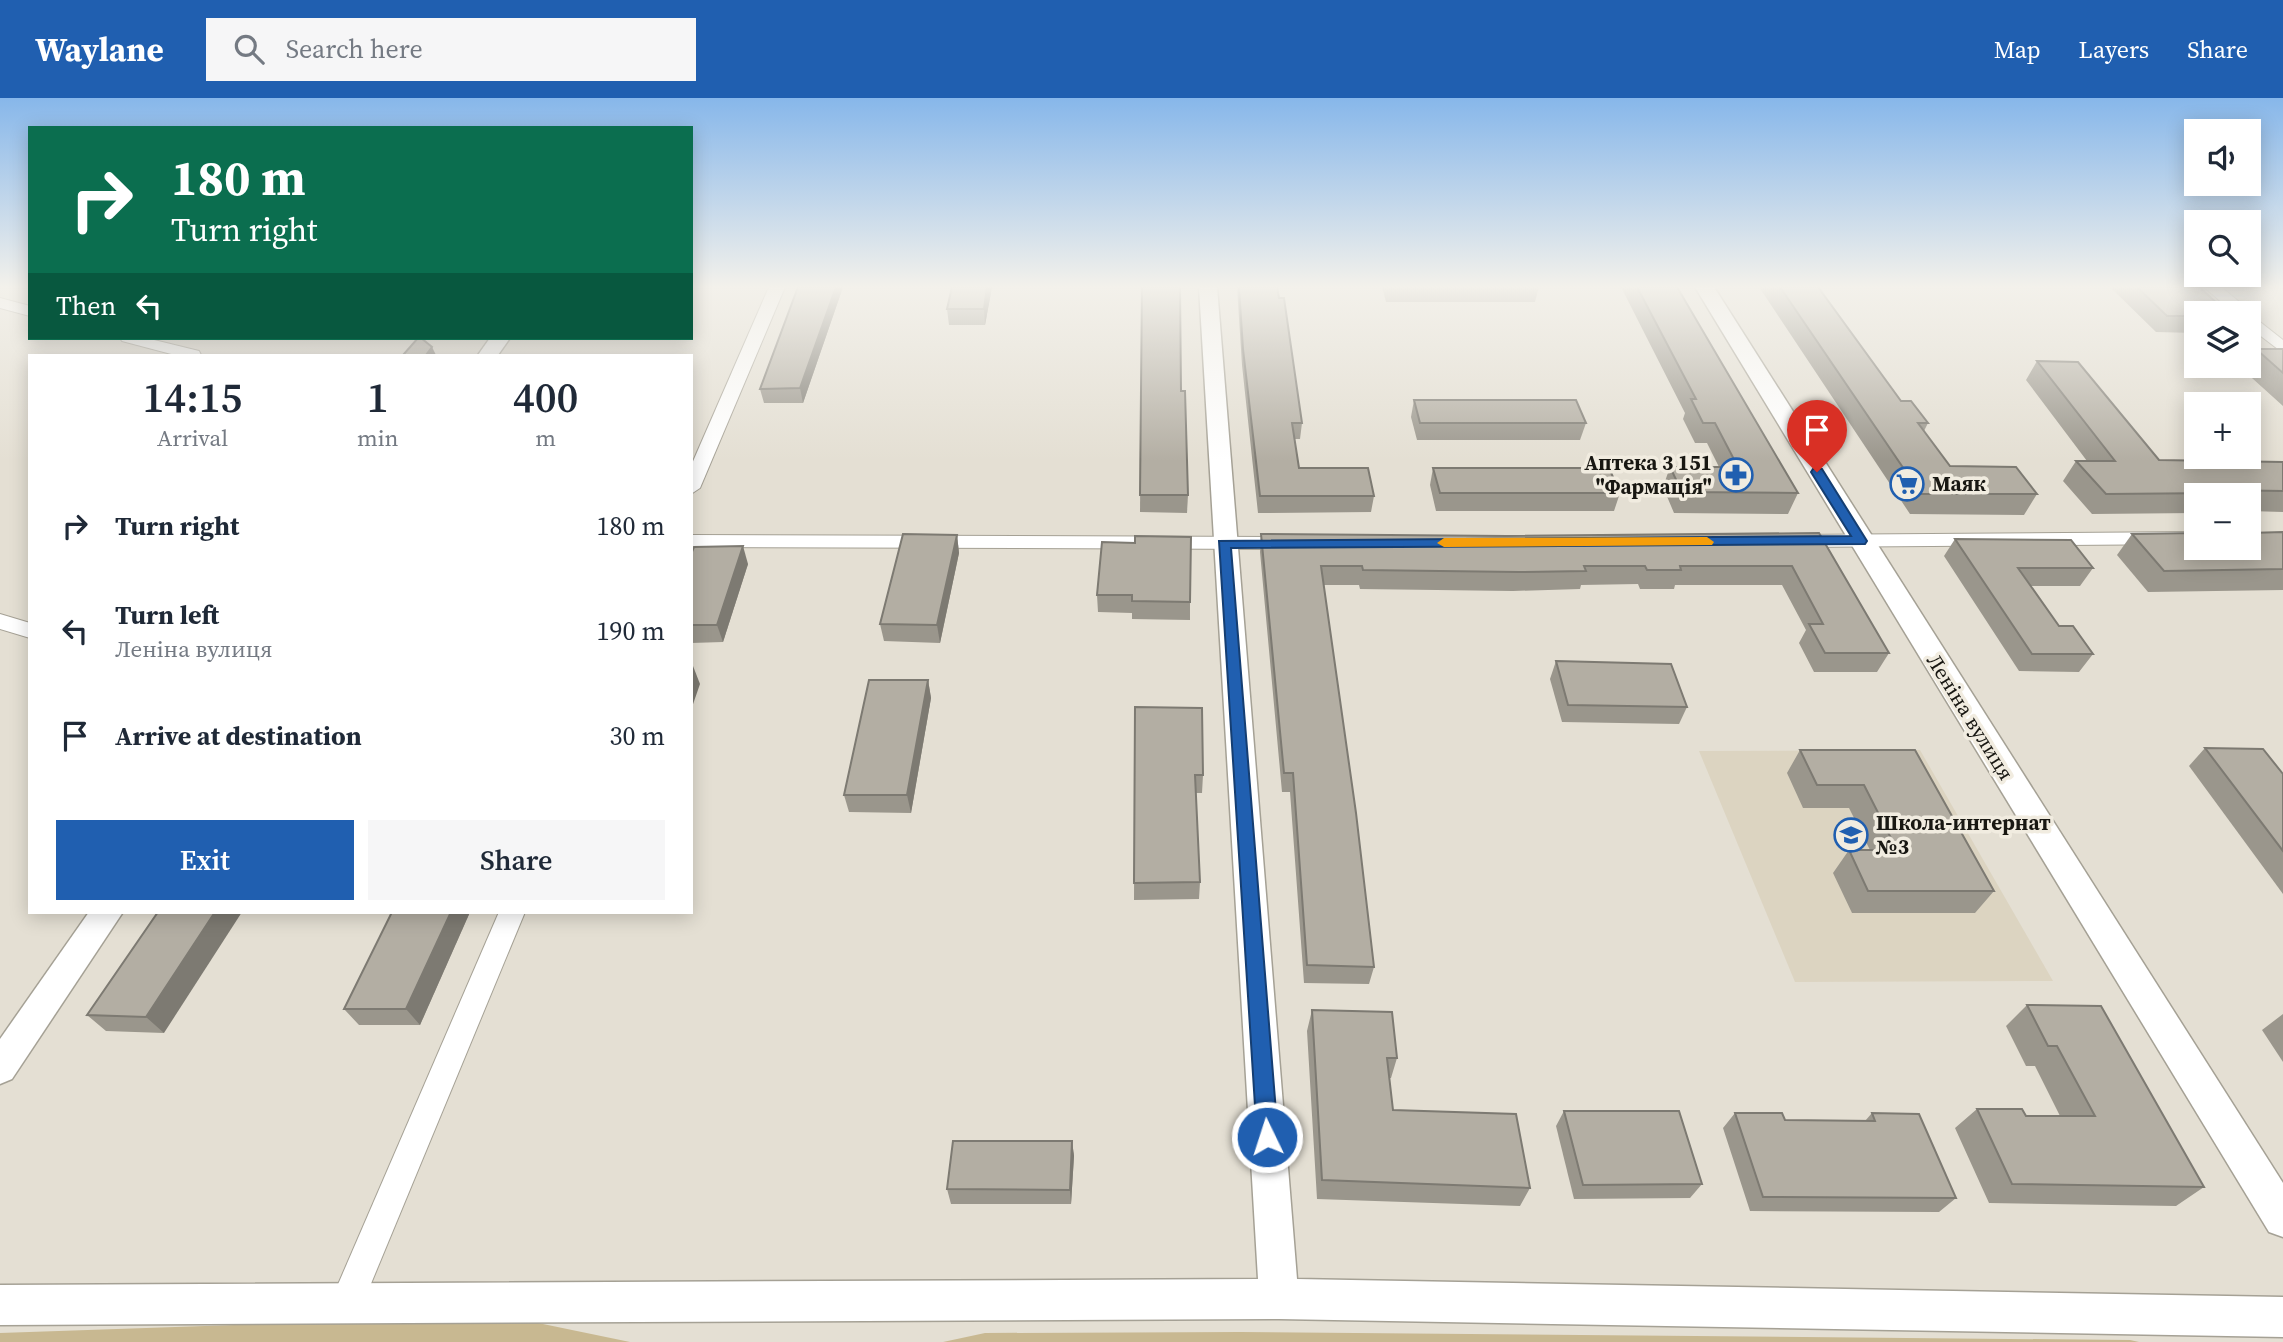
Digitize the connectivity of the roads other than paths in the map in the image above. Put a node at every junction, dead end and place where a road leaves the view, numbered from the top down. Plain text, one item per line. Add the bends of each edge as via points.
1 (155, 345) edge
2 (752, 345) edge
3 (1212, 345) edge
4 (1740, 345) edge
5 (189, 354) edge
6 (693, 483) edge
7 (2184, 538) edge
8 (693, 541) edge
9 (1777, 541) edge
10 (1860, 541) junction
11 (1307, 543) edge
12 (1224, 544) junction
13 (0, 621) edge
14 (28, 630) edge
15 (106, 914) edge
16 (511, 914) edge
17 (0, 1068) edge
18 (2283, 1218) edge
19 (1279, 1298) junction
20 (346, 1303) junction
21 (0, 1304) edge
22 (2283, 1317) edge

1 - 5 street
2 - 6 street
3 - 12 street
4 - 10 street, Леніна вулиця
7 - 10 street
8 - 12 street
9 - 10 street
10 - 18 street, Леніна вулиця
11 - 12 street
12 - 19 street
13 - 14 street
15 - 17 street
16 - 20 street
19 - 20 street
19 - 22 street
20 - 21 street

